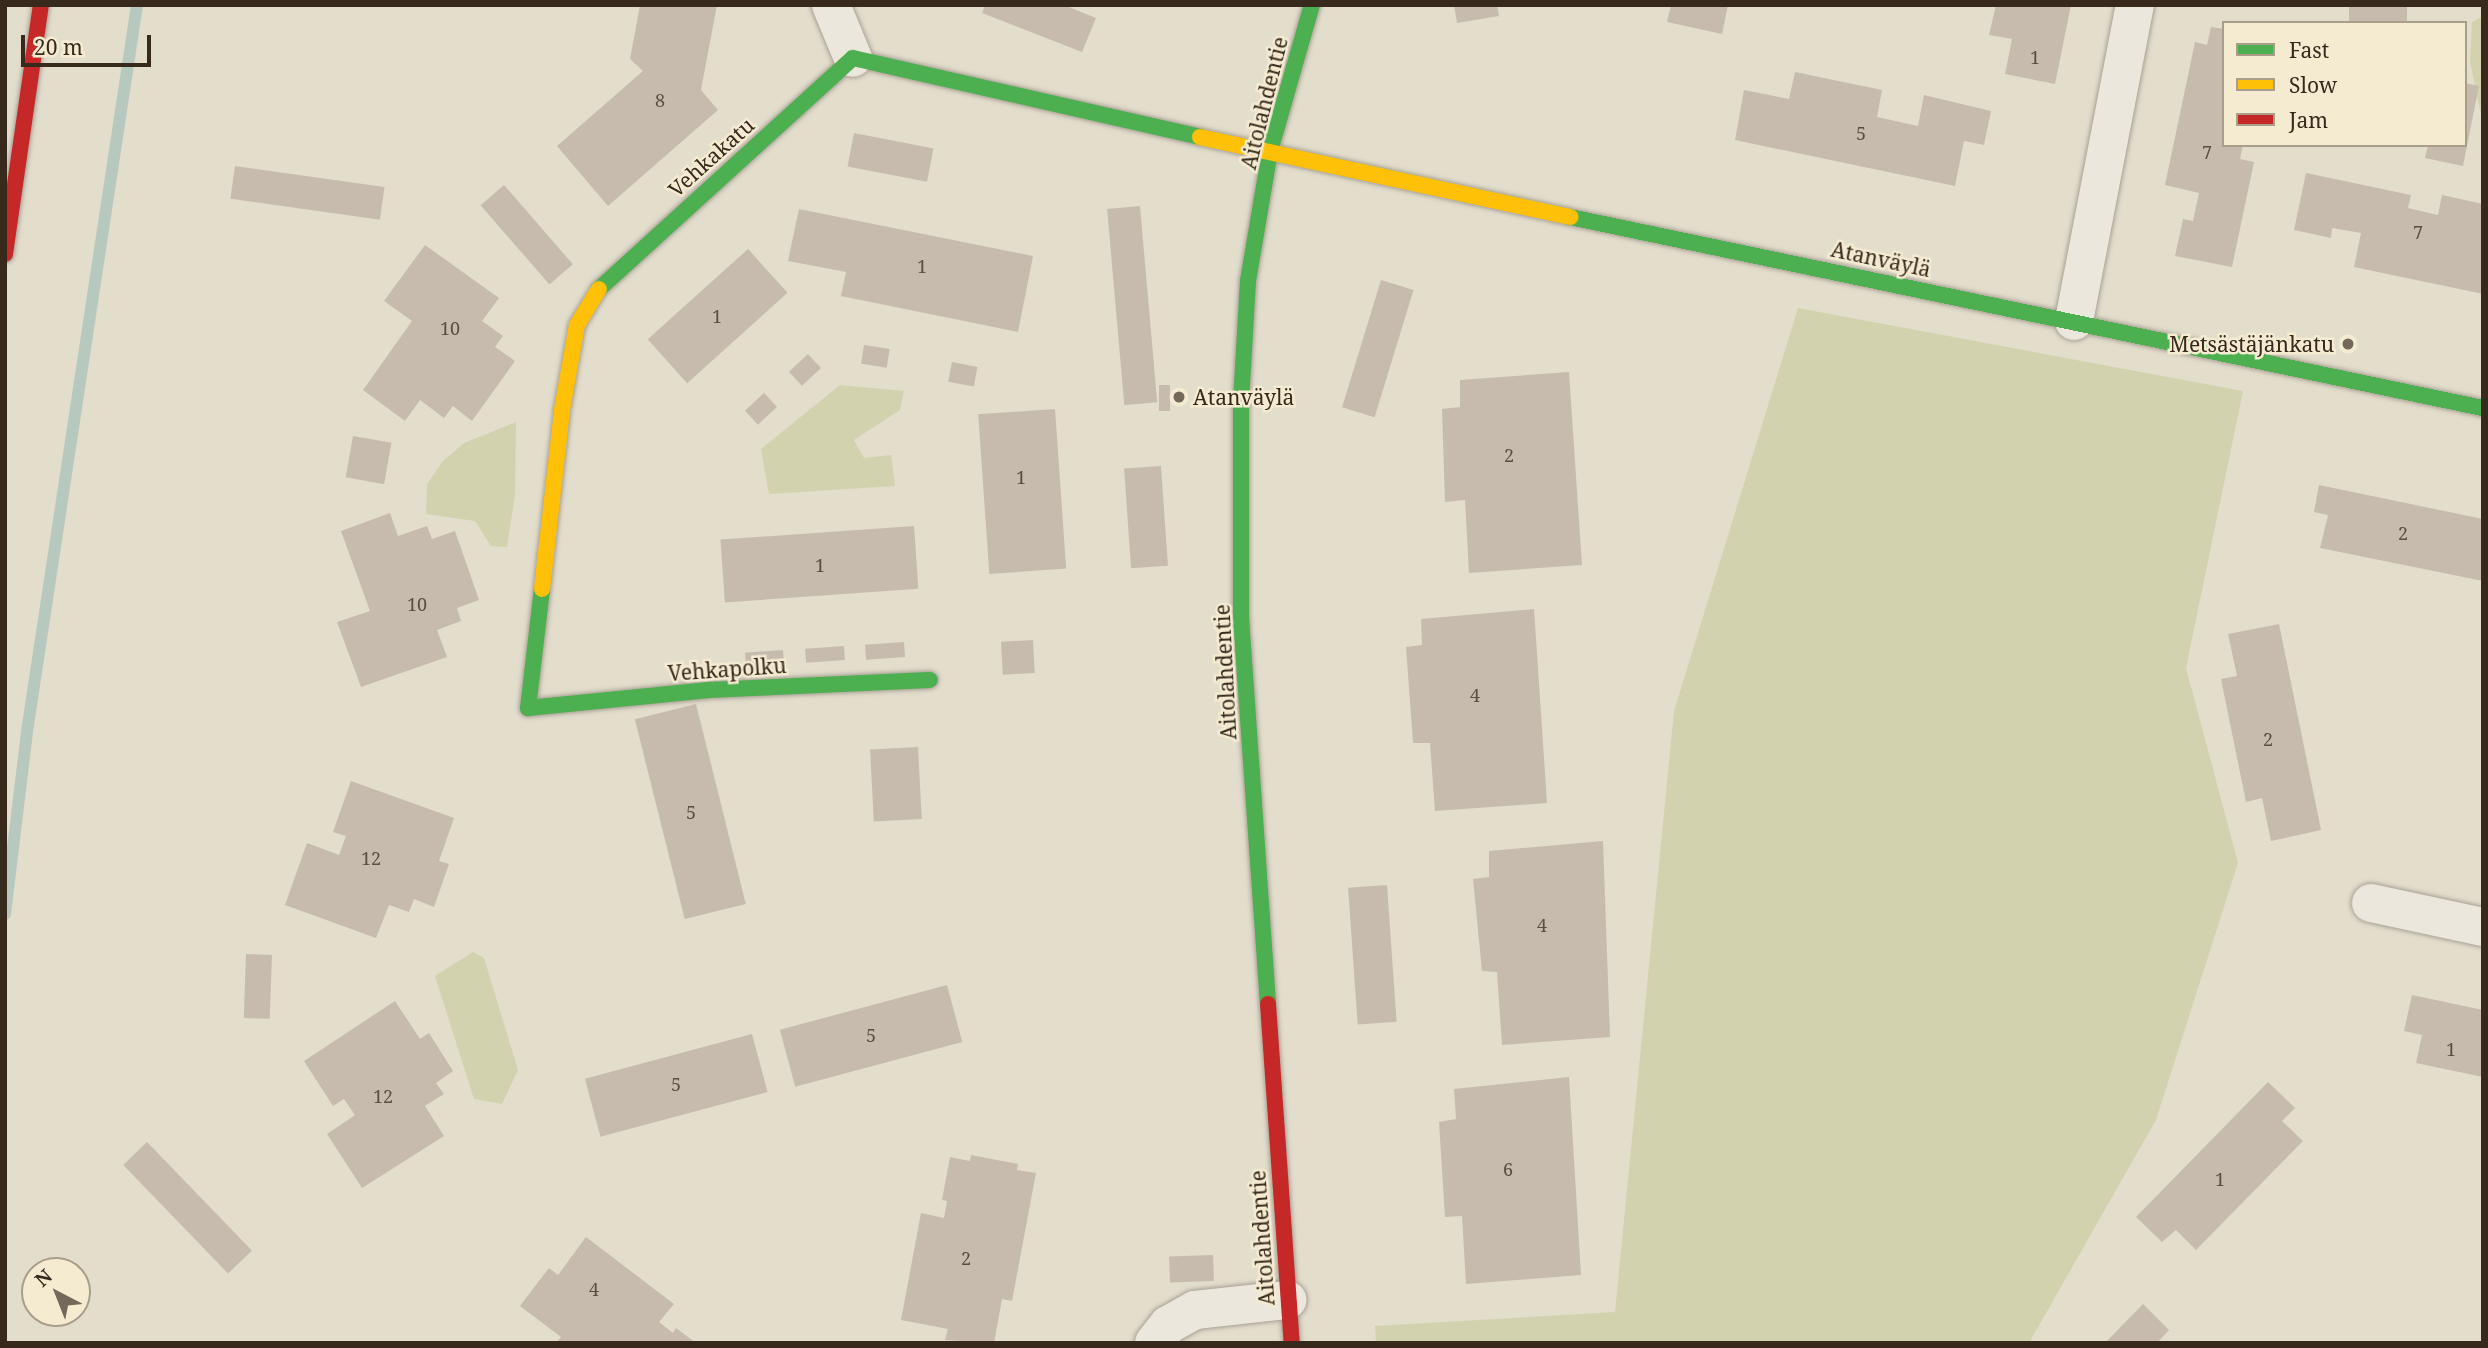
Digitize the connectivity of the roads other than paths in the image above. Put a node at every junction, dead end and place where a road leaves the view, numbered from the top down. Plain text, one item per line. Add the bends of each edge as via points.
1 (41, 5) edge
2 (831, 5) edge
3 (1311, 5) edge
4 (2135, 5) edge
5 (853, 58) junction
6 (1270, 151) junction
7 (5, 254) edge
8 (2074, 321) junction
9 (2483, 408) edge
10 (929, 680) dead end
11 (528, 708) joint
12 (2371, 903) dead end
13 (2483, 927) edge
14 (1287, 1300) junction
15 (1154, 1343) edge
16 (1292, 1343) edge

1 - 7 main road
2 - 5 street
3 - 6 main road, Aitolahdentie
4 - 8 street
5 - 6 main road
5 - 11 main road, Vehkakatu via 604,281 577,326
6 - 8 main road, Atanväylä
6 - 14 main road, Aitolahdentie via 1243,337 1241,616
8 - 9 main road, Atanväylä
10 - 11 main road, Vehkapolku via 709,690
12 - 13 street
14 - 15 street via 1195,1310 1168,1325
14 - 16 main road, Aitolahdentie

